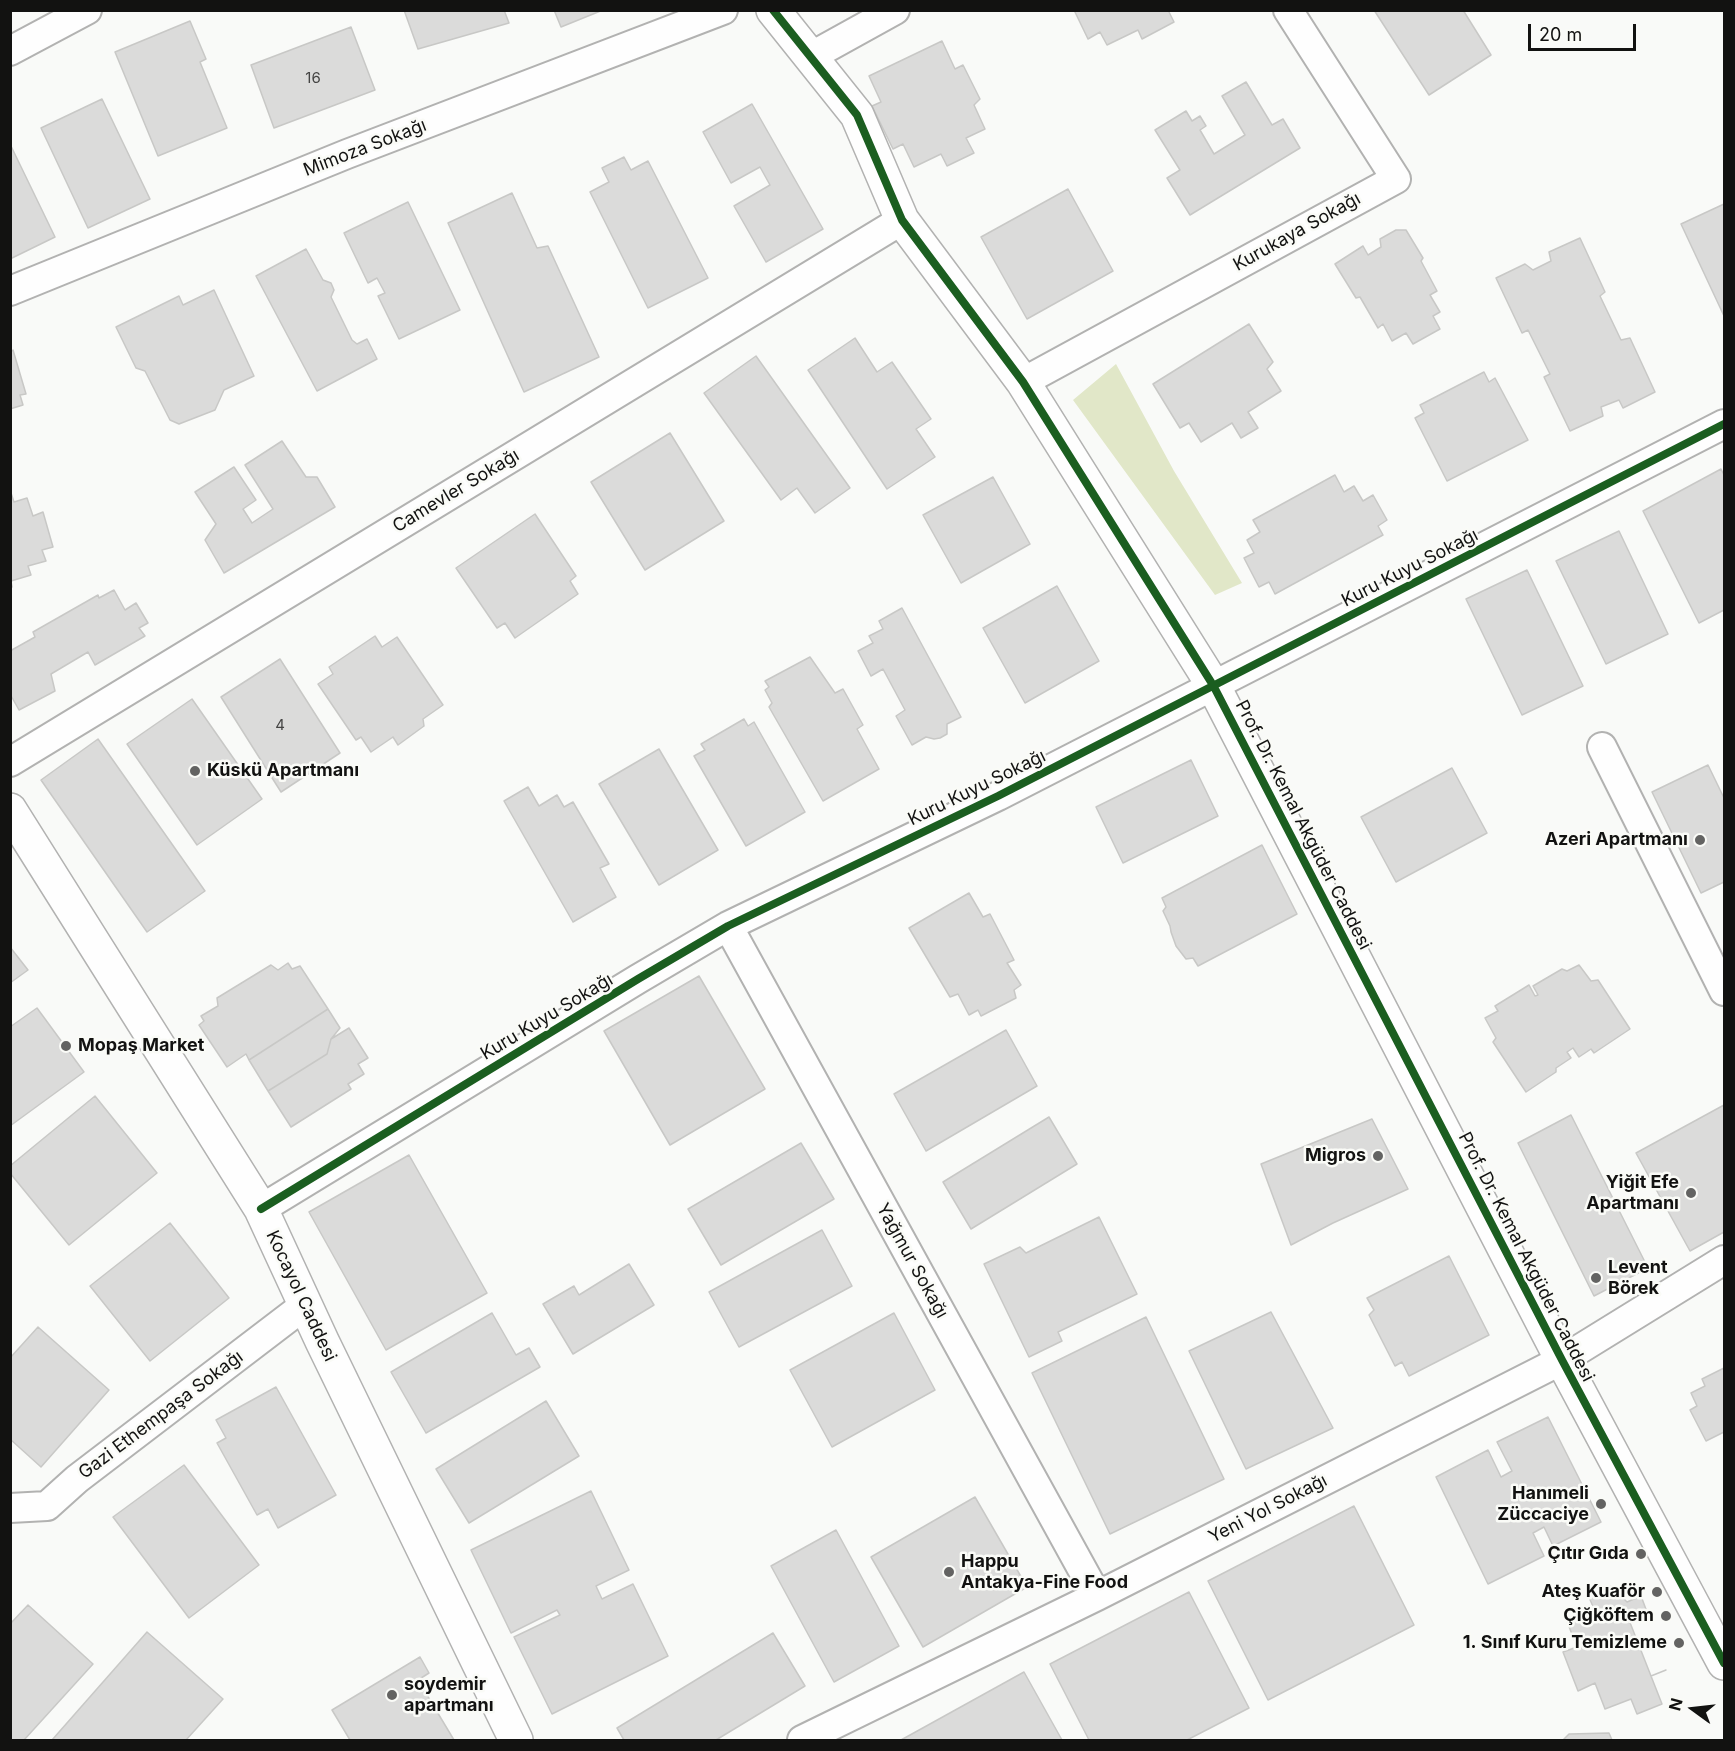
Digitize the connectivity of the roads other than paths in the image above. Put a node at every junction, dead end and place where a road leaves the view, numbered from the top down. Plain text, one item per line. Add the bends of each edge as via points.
1 (87, 10) edge
2 (723, 10) edge
3 (773, 10) edge
4 (895, 10) edge
5 (1287, 10) edge
6 (10, 51) edge
7 (810, 57) junction
8 (902, 220) junction
9 (10, 291) edge
10 (1023, 382) junction
11 (1725, 424) edge
12 (1214, 685) junction
13 (1602, 747) dead end
14 (10, 762) edge
15 (10, 810) edge
16 (728, 926) junction
17 (1725, 991) edge
18 (261, 1209) junction
19 (1725, 1260) edge
20 (305, 1305) junction
21 (1562, 1360) junction
22 (10, 1508) edge
23 (1097, 1596) junction
24 (1725, 1663) edge
25 (513, 1739) edge
26 (802, 1740) edge

1 - 6 street
2 - 9 street, Mimoza Sokağı via 346,154
3 - 7 street, Prof. Dr. Kemal Akgüder Caddesi
4 - 7 street
5 - 10 street, Kurukaya Sokağı via 1396,179
7 - 8 street, Prof. Dr. Kemal Akgüder Caddesi via 857,115
8 - 10 street, Prof. Dr. Kemal Akgüder Caddesi
8 - 14 street, Camevler Sokağı
10 - 12 street, Prof. Dr. Kemal Akgüder Caddesi
11 - 12 street, Kuru Kuyu Sokağı
12 - 16 street, Kuru Kuyu Sokağı via 998,796
12 - 21 street, Prof. Dr. Kemal Akgüder Caddesi
13 - 17 street
15 - 18 street, Kocayol Caddesi
16 - 18 street, Kuru Kuyu Sokağı
16 - 23 street, Yağmur Sokağı
18 - 20 street, Kocayol Caddesi
19 - 21 street, Yeni Yol Sokağı
20 - 22 street, Gazi Ethempaşa Sokağı via 76,1479 47,1506
20 - 25 street, Kocayol Caddesi
21 - 23 street, Yeni Yol Sokağı
21 - 24 street, Prof. Dr. Kemal Akgüder Caddesi
23 - 26 street, Yeni Yol Sokağı

